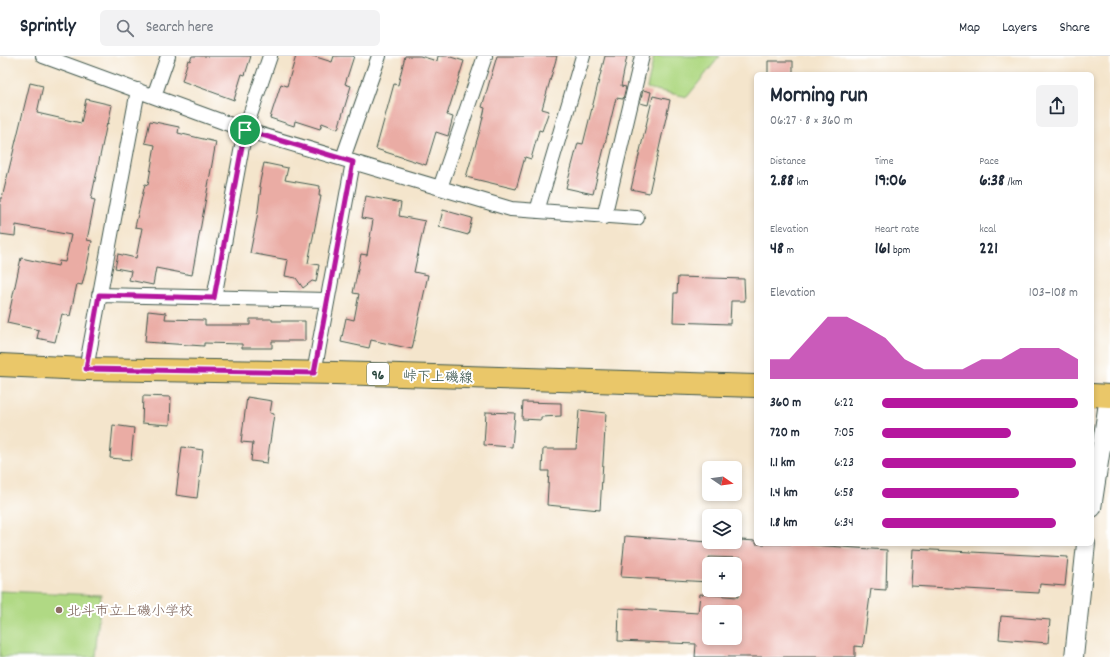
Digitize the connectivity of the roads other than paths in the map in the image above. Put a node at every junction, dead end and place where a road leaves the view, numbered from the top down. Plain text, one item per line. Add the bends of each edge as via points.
1 (43, 56) edge
2 (168, 56) edge
3 (270, 56) edge
4 (379, 56) edge
5 (485, 56) edge
6 (583, 56) edge
7 (642, 56) edge
8 (69, 60) edge
9 (138, 90) junction
10 (154, 96) junction
11 (245, 130) junction
12 (348, 160) junction
13 (440, 188) junction
14 (537, 211) junction
15 (604, 217) junction
16 (637, 218) dead end
17 (99, 295) junction
18 (214, 298) junction
19 (327, 300) junction
20 (0, 365) edge
21 (86, 369) junction
22 (314, 373) junction
23 (754, 386) edge
24 (1104, 395) edge
25 (1094, 489) edge
26 (1086, 546) edge
27 (1074, 657) edge

1 - 8 street
2 - 10 street
3 - 11 street
4 - 12 street
5 - 13 street
6 - 14 street
7 - 15 street
8 - 9 street
9 - 10 street
9 - 17 street
10 - 11 street
11 - 12 street
11 - 18 street
12 - 13 street
12 - 19 street
13 - 14 street via 511,209
14 - 15 street
15 - 16 street
17 - 18 street
17 - 21 street
18 - 19 street
19 - 22 street
20 - 21 main road, 峠下上磯線 / 96
21 - 22 main road, 峠下上磯線 / 96
22 - 23 main road, 峠下上磯線 / 96
24 - 25 street
26 - 27 street

